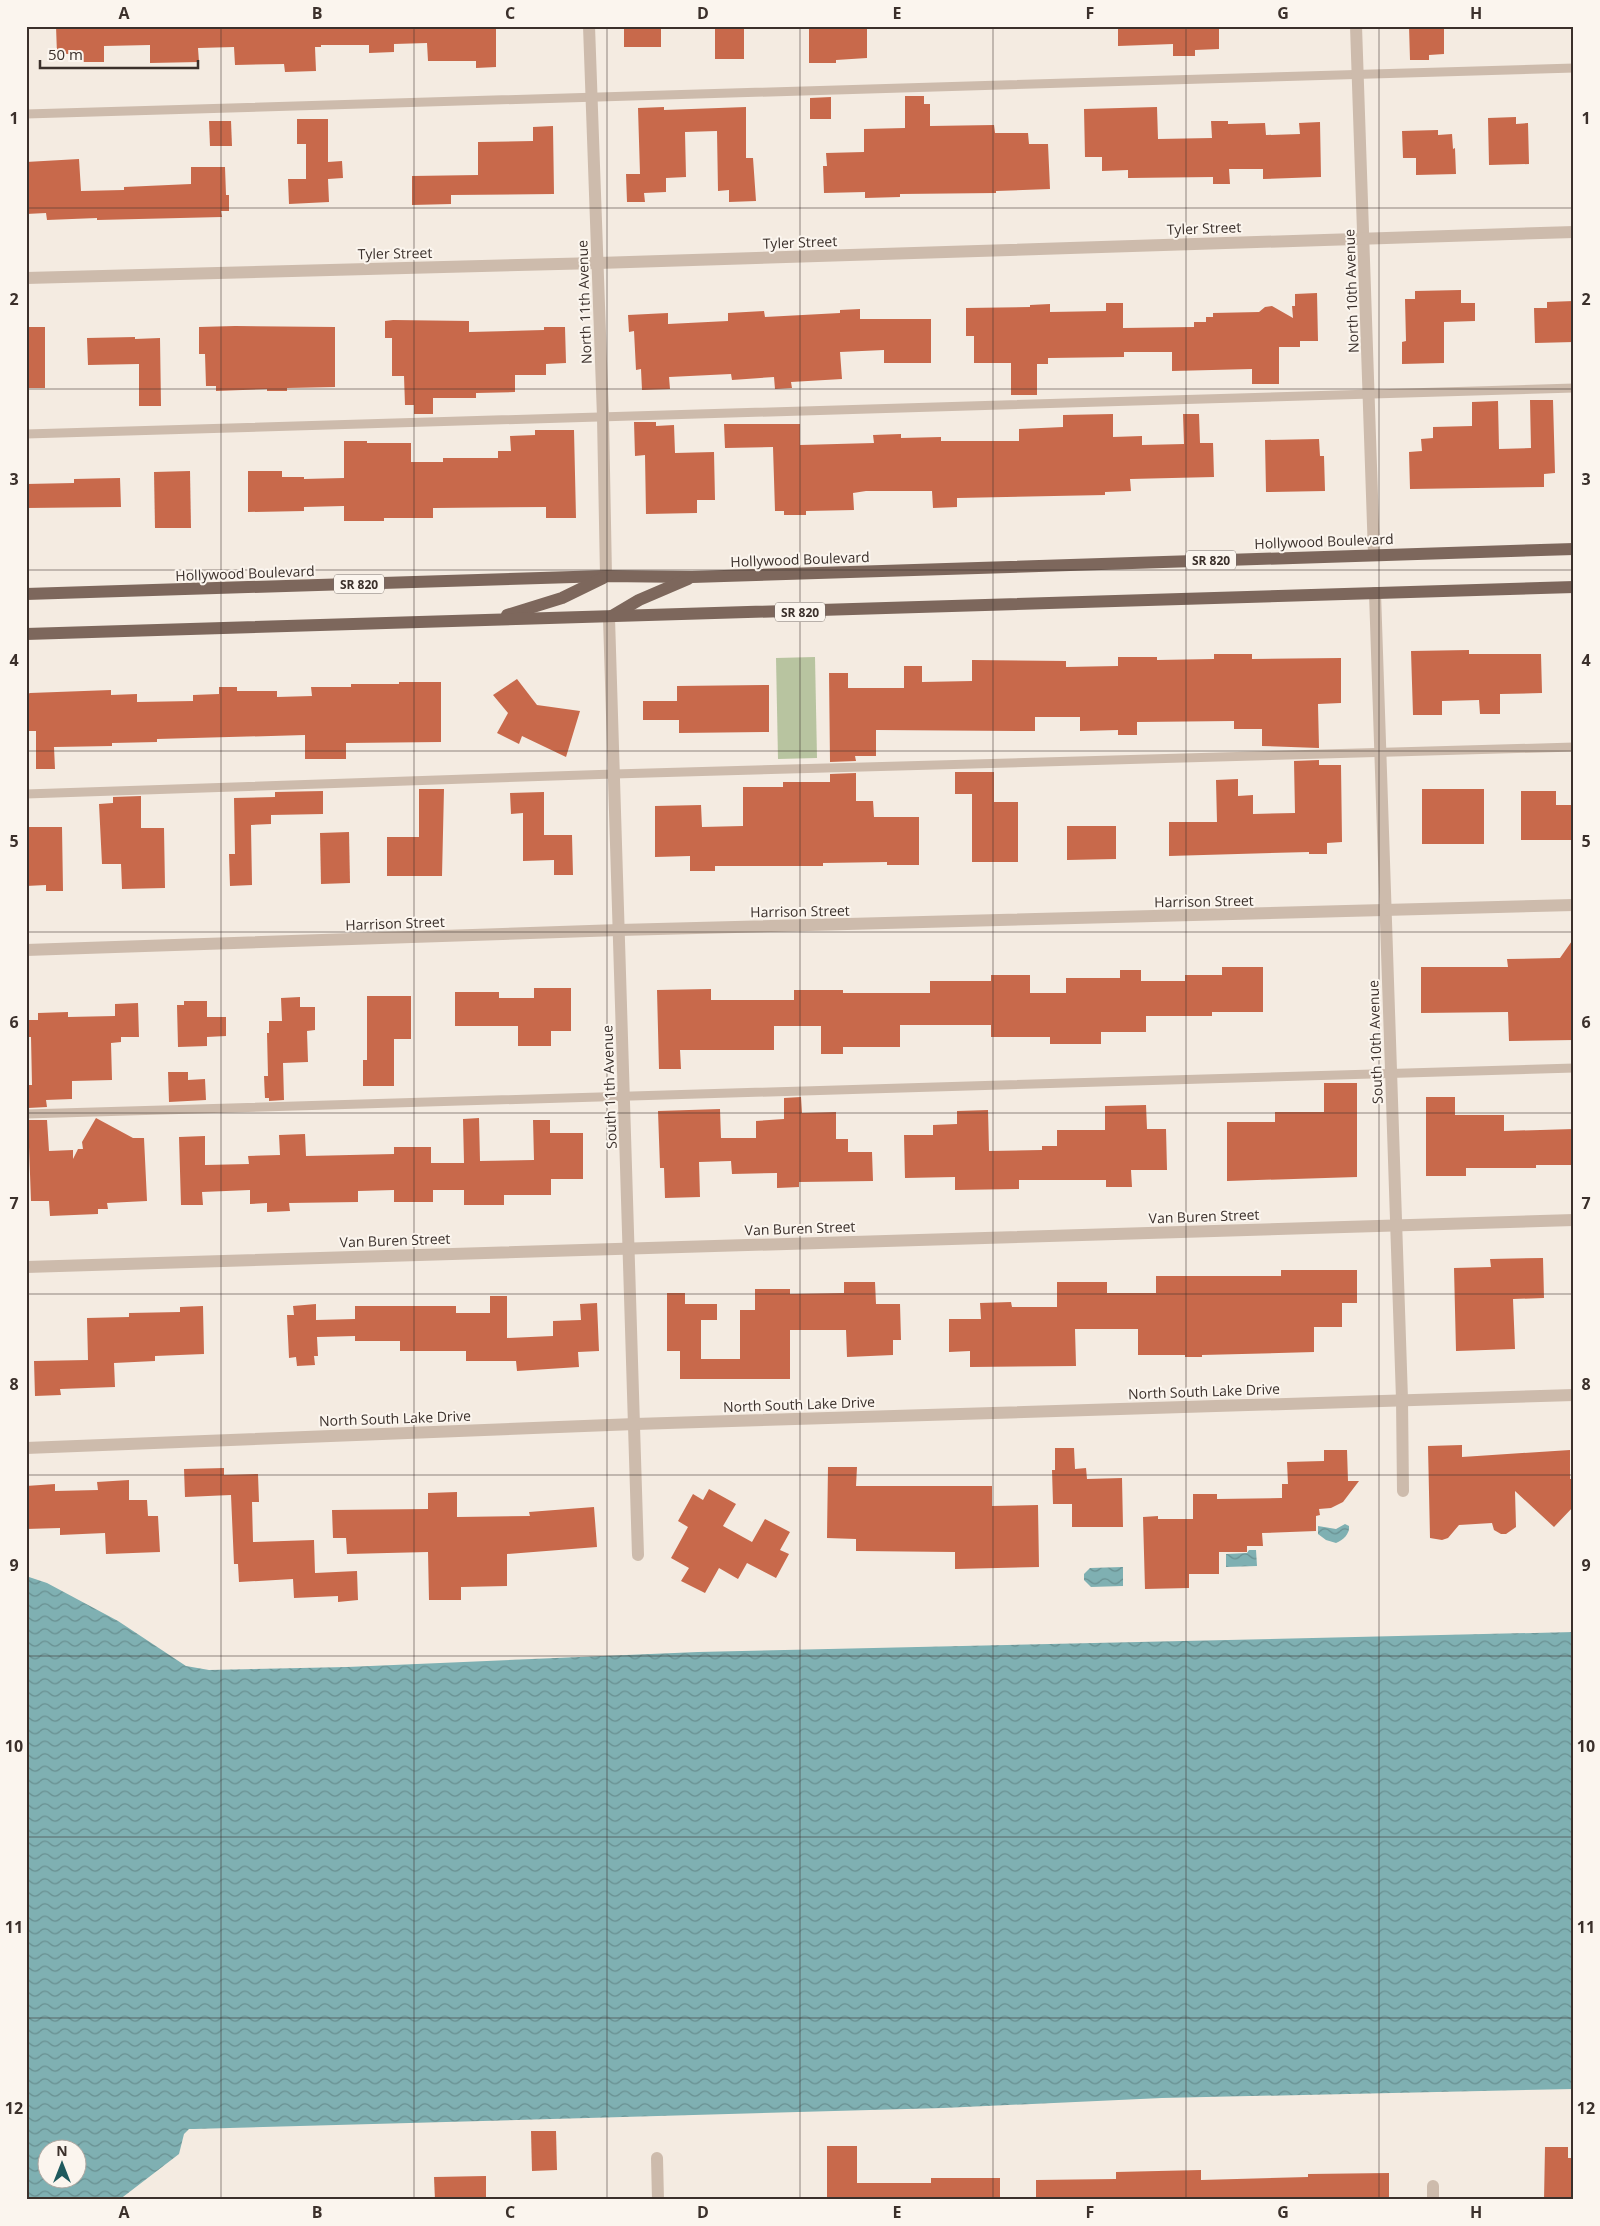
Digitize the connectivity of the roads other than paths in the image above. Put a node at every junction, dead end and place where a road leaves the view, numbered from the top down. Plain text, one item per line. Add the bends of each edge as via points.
1 (589, 26) edge
2 (1356, 26) edge
3 (1574, 68) edge
4 (1358, 74) junction
5 (591, 98) junction
6 (26, 114) edge
7 (1574, 232) edge
8 (1365, 238) junction
9 (598, 263) junction
10 (26, 278) edge
11 (1574, 388) edge
12 (1369, 394) junction
13 (603, 417) junction
14 (26, 434) edge
15 (1574, 549) edge
16 (1374, 554) junction
17 (606, 576) junction
18 (692, 577) junction
19 (1574, 587) edge
20 (1375, 593) junction
21 (26, 594) edge
22 (609, 618) junction
23 (483, 621) junction
24 (26, 634) edge
25 (1574, 747) edge
26 (1380, 753) junction
27 (614, 774) junction
28 (26, 794) edge
29 (1574, 905) edge
30 (1386, 911) junction
31 (619, 930) junction
32 (26, 950) edge
33 (1574, 1068) edge
34 (1391, 1074) junction
35 (624, 1097) junction
36 (26, 1114) edge
37 (1574, 1220) edge
38 (1396, 1225) junction
39 (629, 1248) junction
40 (26, 1266) edge
41 (1574, 1395) edge
42 (1402, 1400) junction
43 (634, 1424) junction
44 (26, 1448) edge
45 (1403, 1491) dead end
46 (638, 1555) dead end
47 (657, 2158) dead end
48 (1433, 2186) dead end
49 (658, 2200) edge
50 (1433, 2200) edge

1 - 5 street, North 11th Avenue
2 - 4 street, North 10th Avenue
3 - 4 lane
4 - 5 lane
4 - 8 street, North 10th Avenue
5 - 6 lane
5 - 9 street, North 11th Avenue
7 - 8 street, Tyler Street
8 - 9 street, Tyler Street
8 - 12 street, North 10th Avenue
9 - 10 street, Tyler Street
9 - 13 street, North 11th Avenue
11 - 12 lane
12 - 13 lane
12 - 16 street, North 10th Avenue
13 - 14 lane
13 - 17 street, North 11th Avenue
15 - 16 main road, Hollywood Boulevard / SR 820
16 - 18 main road, Hollywood Boulevard / SR 820
17 - 18 main road, Hollywood Boulevard / SR 820
17 - 21 main road, Hollywood Boulevard / SR 820
17 - 23 main road via 562,598
18 - 22 main road via 639,600
19 - 20 main road, SR 820
20 - 22 main road, SR 820
20 - 26 street, South 10th Avenue
22 - 23 main road, SR 820
22 - 27 street, South 11th Avenue
23 - 24 main road, SR 820
25 - 26 lane
26 - 27 lane
26 - 30 street, South 10th Avenue
27 - 28 lane
27 - 31 street, South 11th Avenue
29 - 30 street, Harrison Street
30 - 31 street, Harrison Street
30 - 34 street, South 10th Avenue
31 - 32 street, Harrison Street
31 - 35 street, South 11th Avenue
33 - 34 lane
34 - 35 lane
34 - 38 street, South 10th Avenue
35 - 36 lane
35 - 39 street, South 11th Avenue
37 - 38 street, Van Buren Street
38 - 39 street, Van Buren Street
38 - 42 street, South 10th Avenue
39 - 40 street, Van Buren Street
39 - 43 street, South 11th Avenue
41 - 42 street, North South Lake Drive
42 - 43 street, North South Lake Drive
42 - 45 street, South 10th Avenue
43 - 44 street, North South Lake Drive
43 - 46 street, South 11th Avenue
47 - 49 street
48 - 50 street

